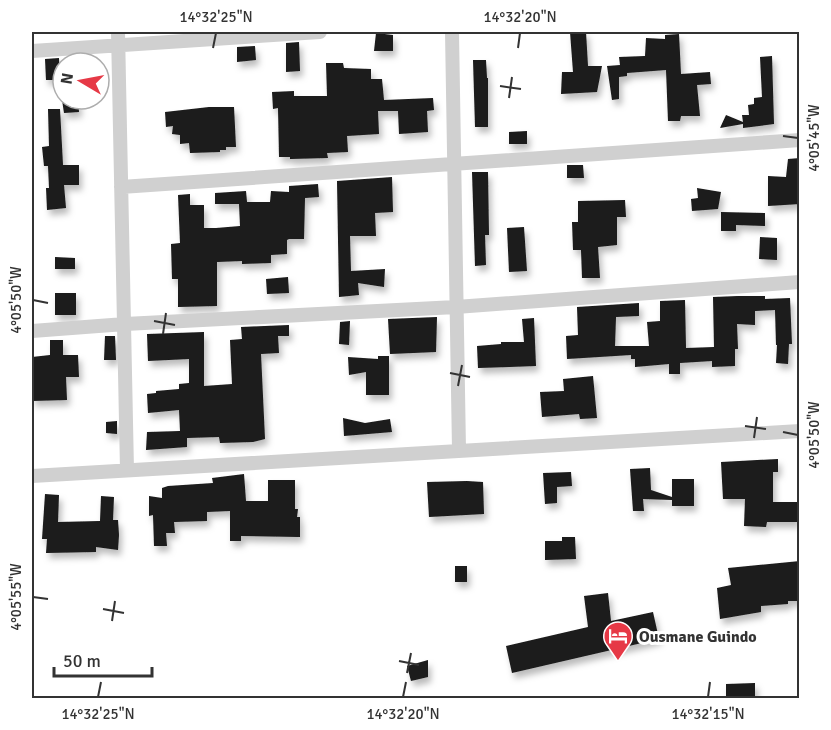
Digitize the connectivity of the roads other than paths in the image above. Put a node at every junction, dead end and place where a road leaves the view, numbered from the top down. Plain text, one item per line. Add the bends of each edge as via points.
1 (320, 32) edge
2 (452, 32) edge
3 (118, 38) edge
4 (32, 51) edge
5 (800, 140) edge
6 (454, 164) junction
7 (121, 187) junction
8 (800, 282) edge
9 (456, 307) junction
10 (125, 324) junction
11 (32, 331) edge
12 (800, 431) edge
13 (459, 450) junction
14 (127, 470) junction
15 (32, 476) edge

1 - 3 street
2 - 6 street
3 - 4 street
3 - 7 street
5 - 6 street
6 - 7 street
6 - 9 street
7 - 10 street
8 - 9 street
9 - 10 street
9 - 13 street
10 - 11 street
10 - 14 street
12 - 13 street
13 - 14 street
14 - 15 street

